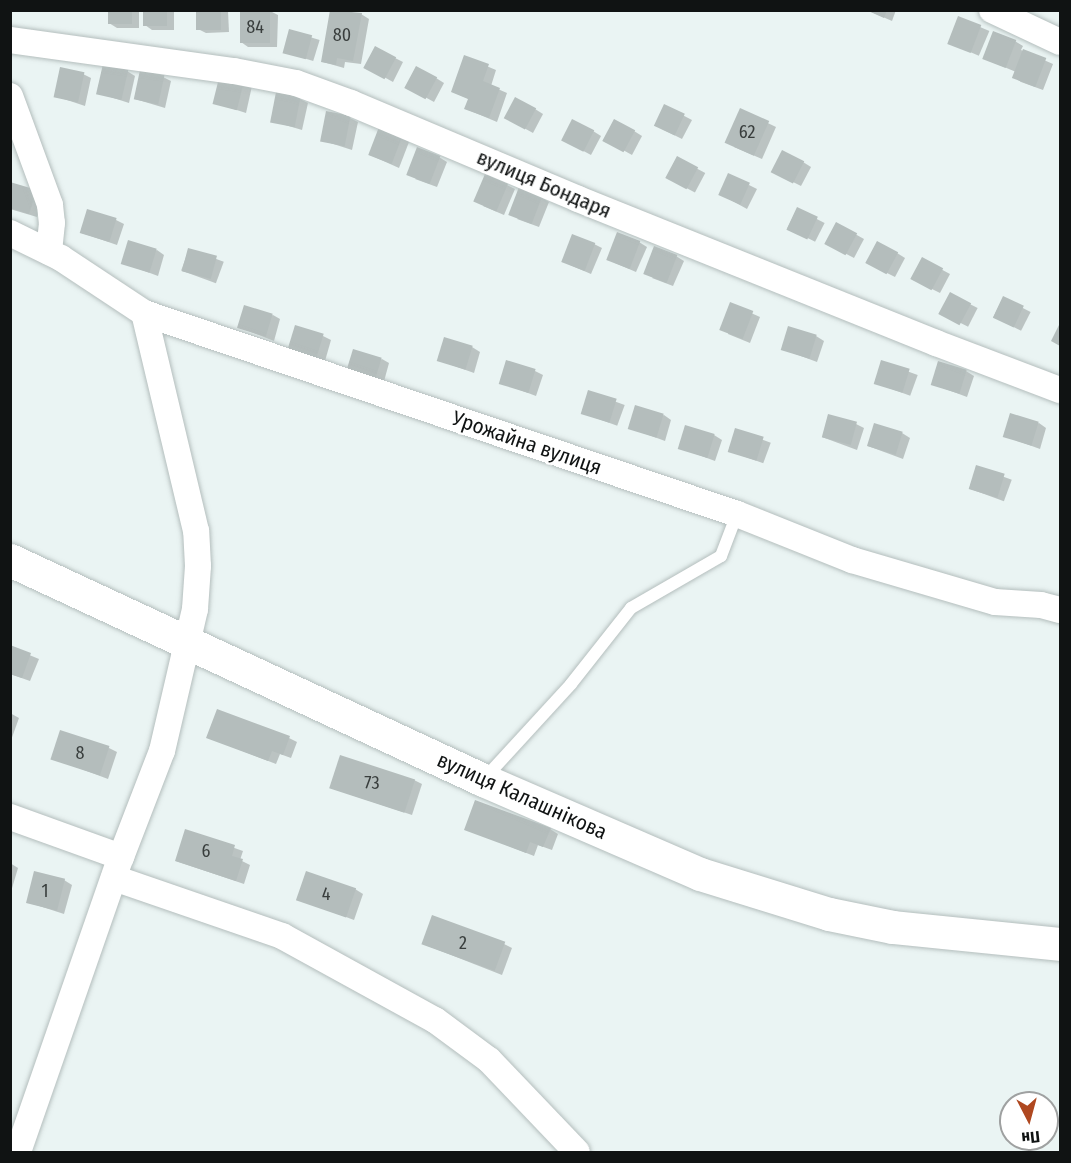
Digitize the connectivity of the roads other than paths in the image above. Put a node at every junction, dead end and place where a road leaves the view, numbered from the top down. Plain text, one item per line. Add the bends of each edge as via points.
1 (992, 10) edge
2 (10, 40) edge
3 (1060, 42) edge
4 (10, 96) edge
5 (10, 233) edge
6 (49, 252) junction
7 (144, 313) junction
8 (1060, 390) edge
9 (737, 514) junction
10 (10, 560) edge
11 (1060, 610) edge
12 (185, 643) junction
13 (483, 780) junction
14 (10, 817) edge
15 (118, 867) junction
16 (1060, 944) edge
17 (18, 1152) edge
18 (577, 1152) edge

1 - 3 street
2 - 8 street, вулиця Бондаря via 296,83 936,344
4 - 6 street via 50,205
5 - 6 street, Урожайна вулиця
6 - 7 street, Урожайна вулиця
7 - 9 street, Урожайна вулиця
7 - 12 street via 196,531 195,609
9 - 11 street, Урожайна вулиця via 852,560 995,602 1041,604
9 - 13 lane via 721,556 631,608 571,684
10 - 12 street, вулиця Калашнікова
12 - 13 street, вулиця Калашнікова
12 - 15 street via 162,751
13 - 16 street, вулиця Калашнікова via 700,874 771,897 893,927
14 - 15 street
15 - 17 street
15 - 18 street via 282,936 435,1020 489,1060

